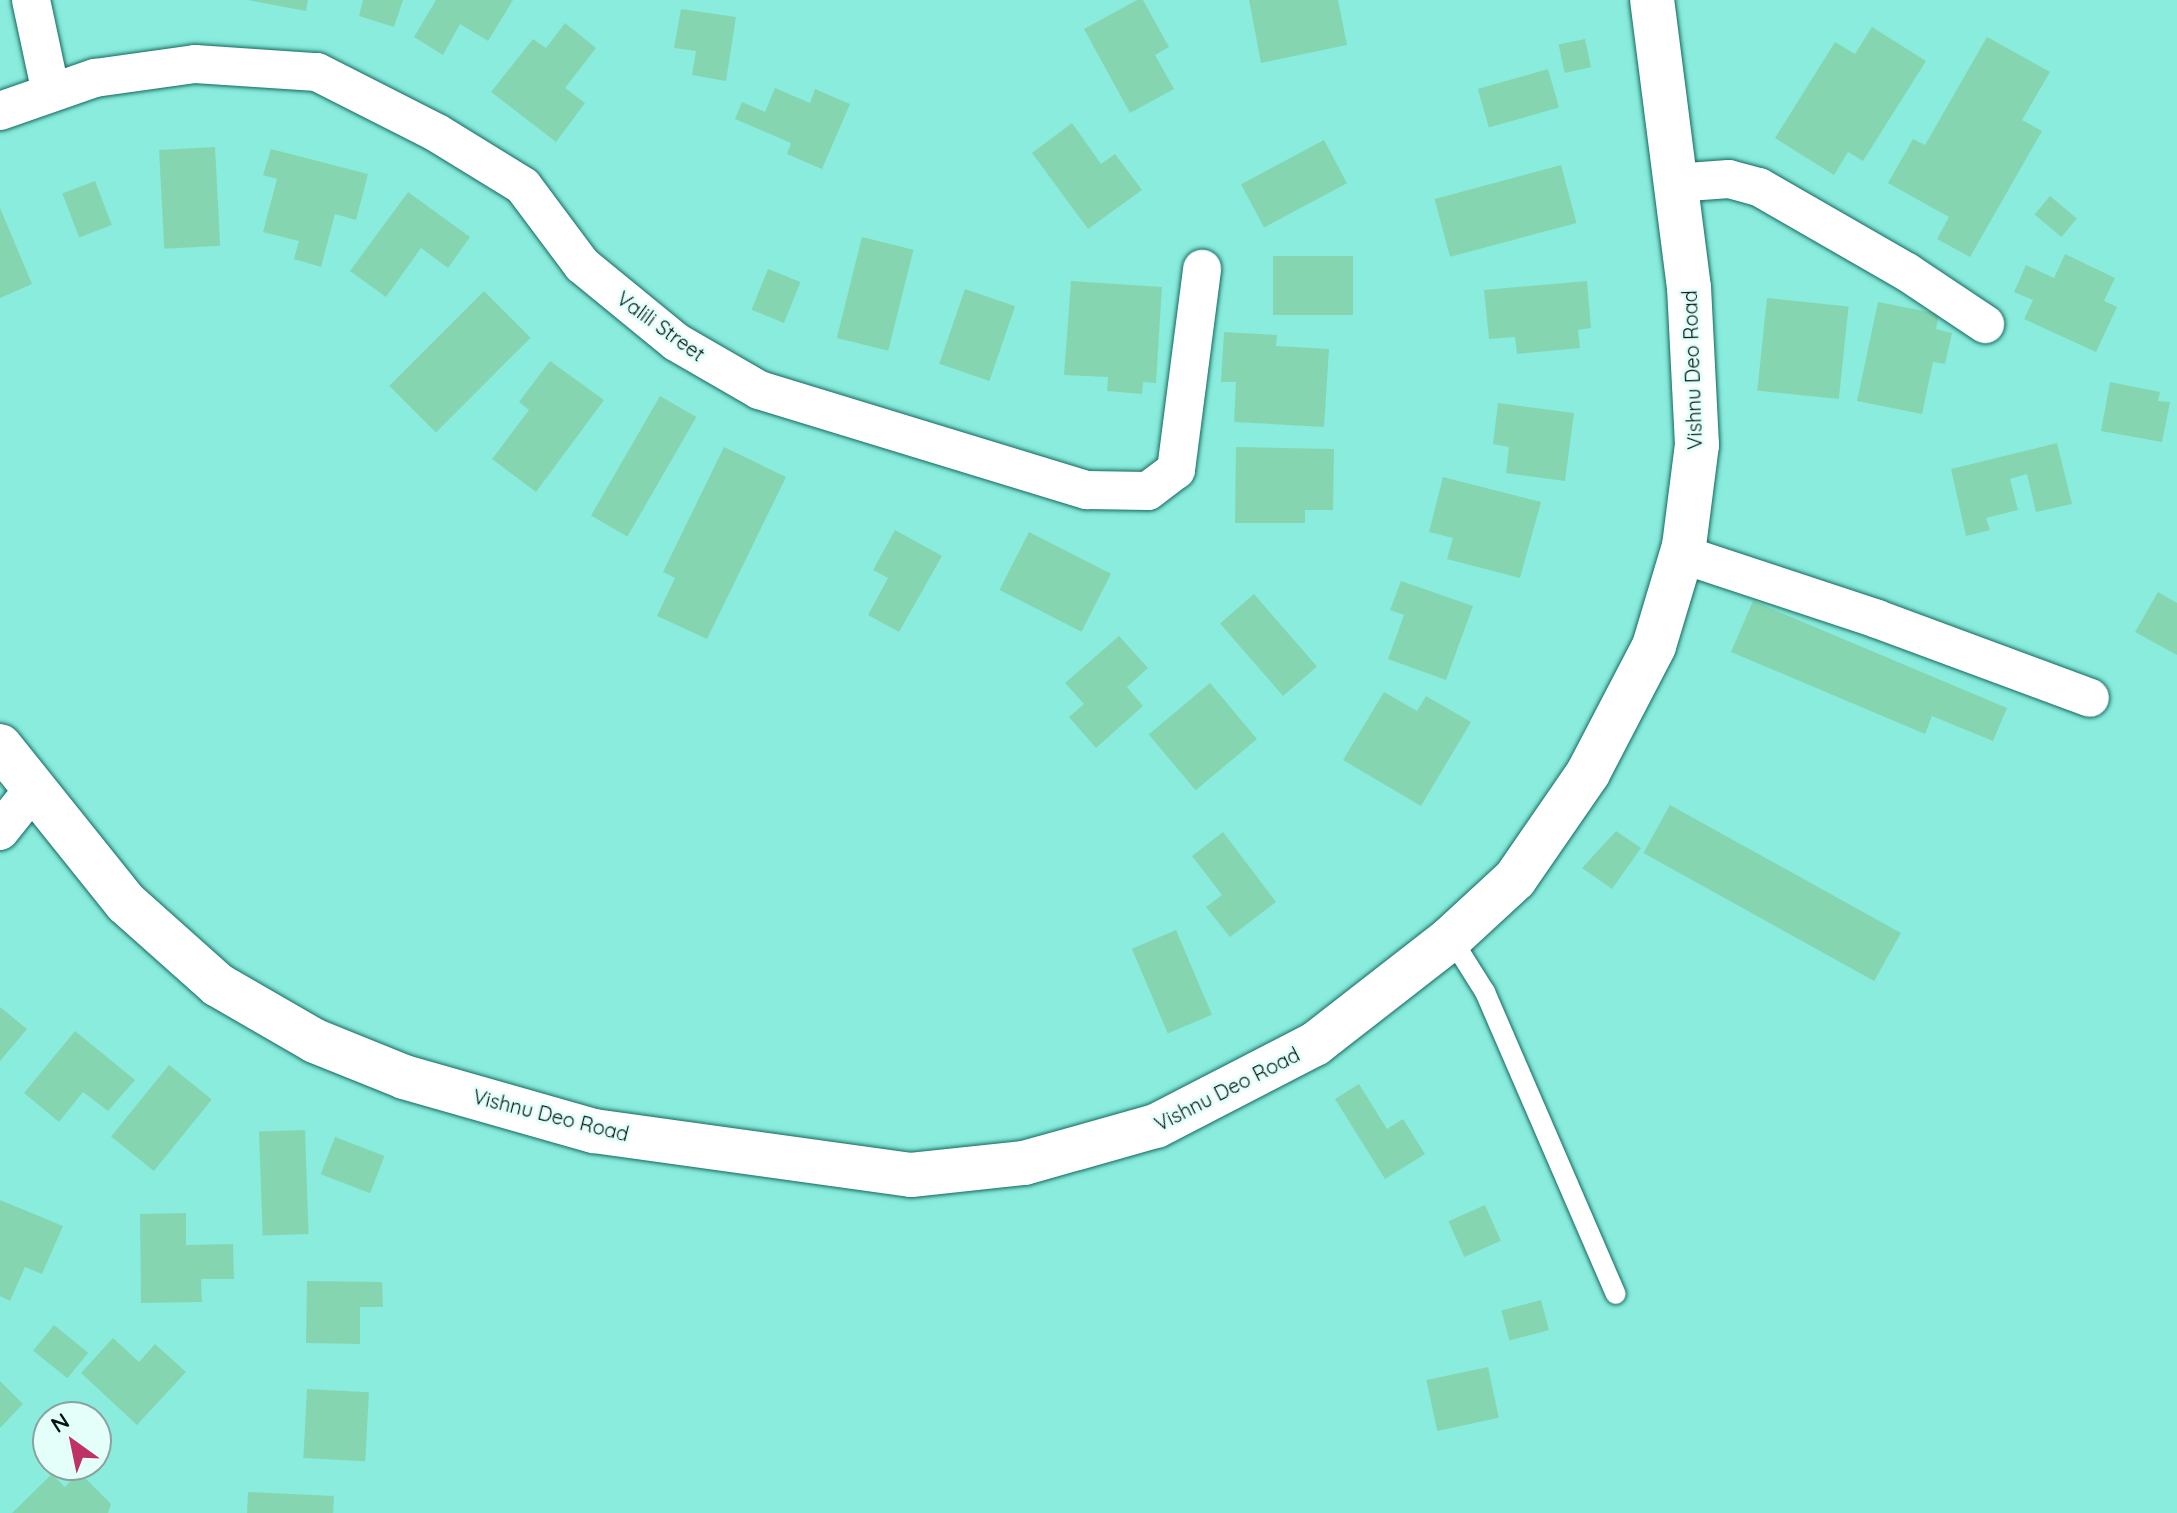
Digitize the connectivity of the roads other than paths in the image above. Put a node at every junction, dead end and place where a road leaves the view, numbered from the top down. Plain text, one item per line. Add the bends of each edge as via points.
1 (31, 0) edge
2 (1652, 0) edge
3 (51, 93) junction
4 (0, 111) edge
5 (1674, 183) junction
6 (1202, 269) dead end
7 (1985, 324) dead end
8 (1681, 554) junction
9 (2090, 698) dead end
10 (0, 746) edge
11 (35, 787) junction
12 (0, 831) edge
13 (1451, 938) junction
14 (1616, 1294) dead end

1 - 3 street
2 - 5 street, Vishnu Deo Road
3 - 4 street, Valili Street
3 - 6 street, Valili Street via 95,78 195,64 317,72 437,133 523,186 582,265 676,342 759,390 1087,490 1148,491 1176,470
5 - 7 street via 1729,179 1759,187 1907,272
5 - 8 street, Vishnu Deo Road via 1689,288 1697,445
8 - 9 street
8 - 13 street, Vishnu Deo Road via 1654,646 1588,773 1515,879
10 - 11 street, Vishnu Deo Road
11 - 12 street
11 - 13 street, Vishnu Deo Road via 137,913 218,985 315,1041 404,1077 594,1131 911,1175 1024,1163 1156,1126 1315,1044
13 - 14 lane via 1485,992

